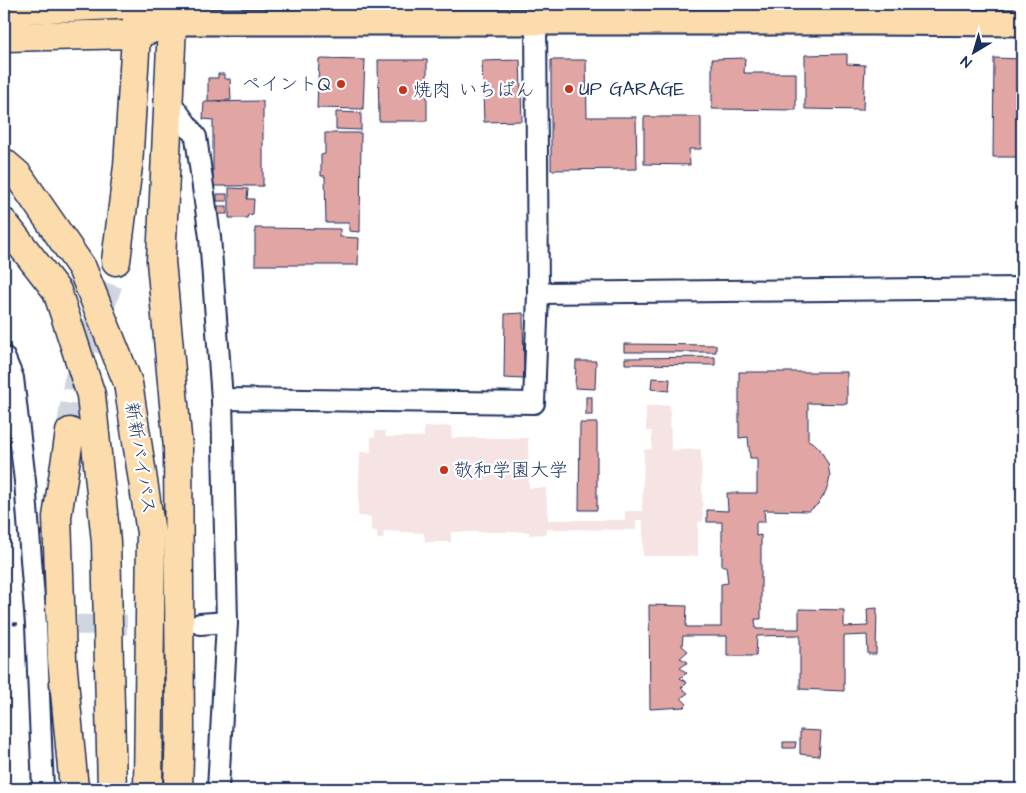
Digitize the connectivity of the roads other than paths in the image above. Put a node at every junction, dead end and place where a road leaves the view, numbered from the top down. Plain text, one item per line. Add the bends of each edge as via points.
1 (138, 4) edge
2 (4, 10) edge
3 (172, 13) edge
4 (870, 13) edge
5 (543, 16) edge
6 (1022, 23) edge
7 (136, 34) junction
8 (4, 37) edge
9 (168, 99) junction
10 (11, 169) edge
11 (4, 223) edge
12 (116, 261) tunnel mouth
13 (1022, 288) edge
14 (538, 293) junction
15 (4, 357) edge
16 (222, 399) junction
17 (70, 432) tunnel mouth
18 (227, 622) junction
19 (200, 624) tunnel mouth
20 (43, 789) edge
21 (74, 789) edge
22 (112, 789) edge
23 (148, 789) edge
24 (178, 789) edge
25 (218, 789) edge

1 - 2 highway
1 - 3 highway
1 - 7 highway
3 - 5 main road
3 - 7 highway
3 - 9 highway
4 - 5 main road
4 - 6 main road
5 - 14 street
7 - 8 highway
7 - 12 highway via 128,166
9 - 16 street via 196,137 210,237
9 - 24 highway via 161,261 178,448
10 - 23 highway, 新新バイパス via 82,268 128,383 152,533
11 - 22 highway, 新新バイパス via 57,291 92,395 106,542
13 - 14 street
14 - 16 street via 534,403
15 - 20 street via 13,378 39,625
16 - 18 street
17 - 21 highway via 57,517 62,658
18 - 19 street
18 - 25 street

